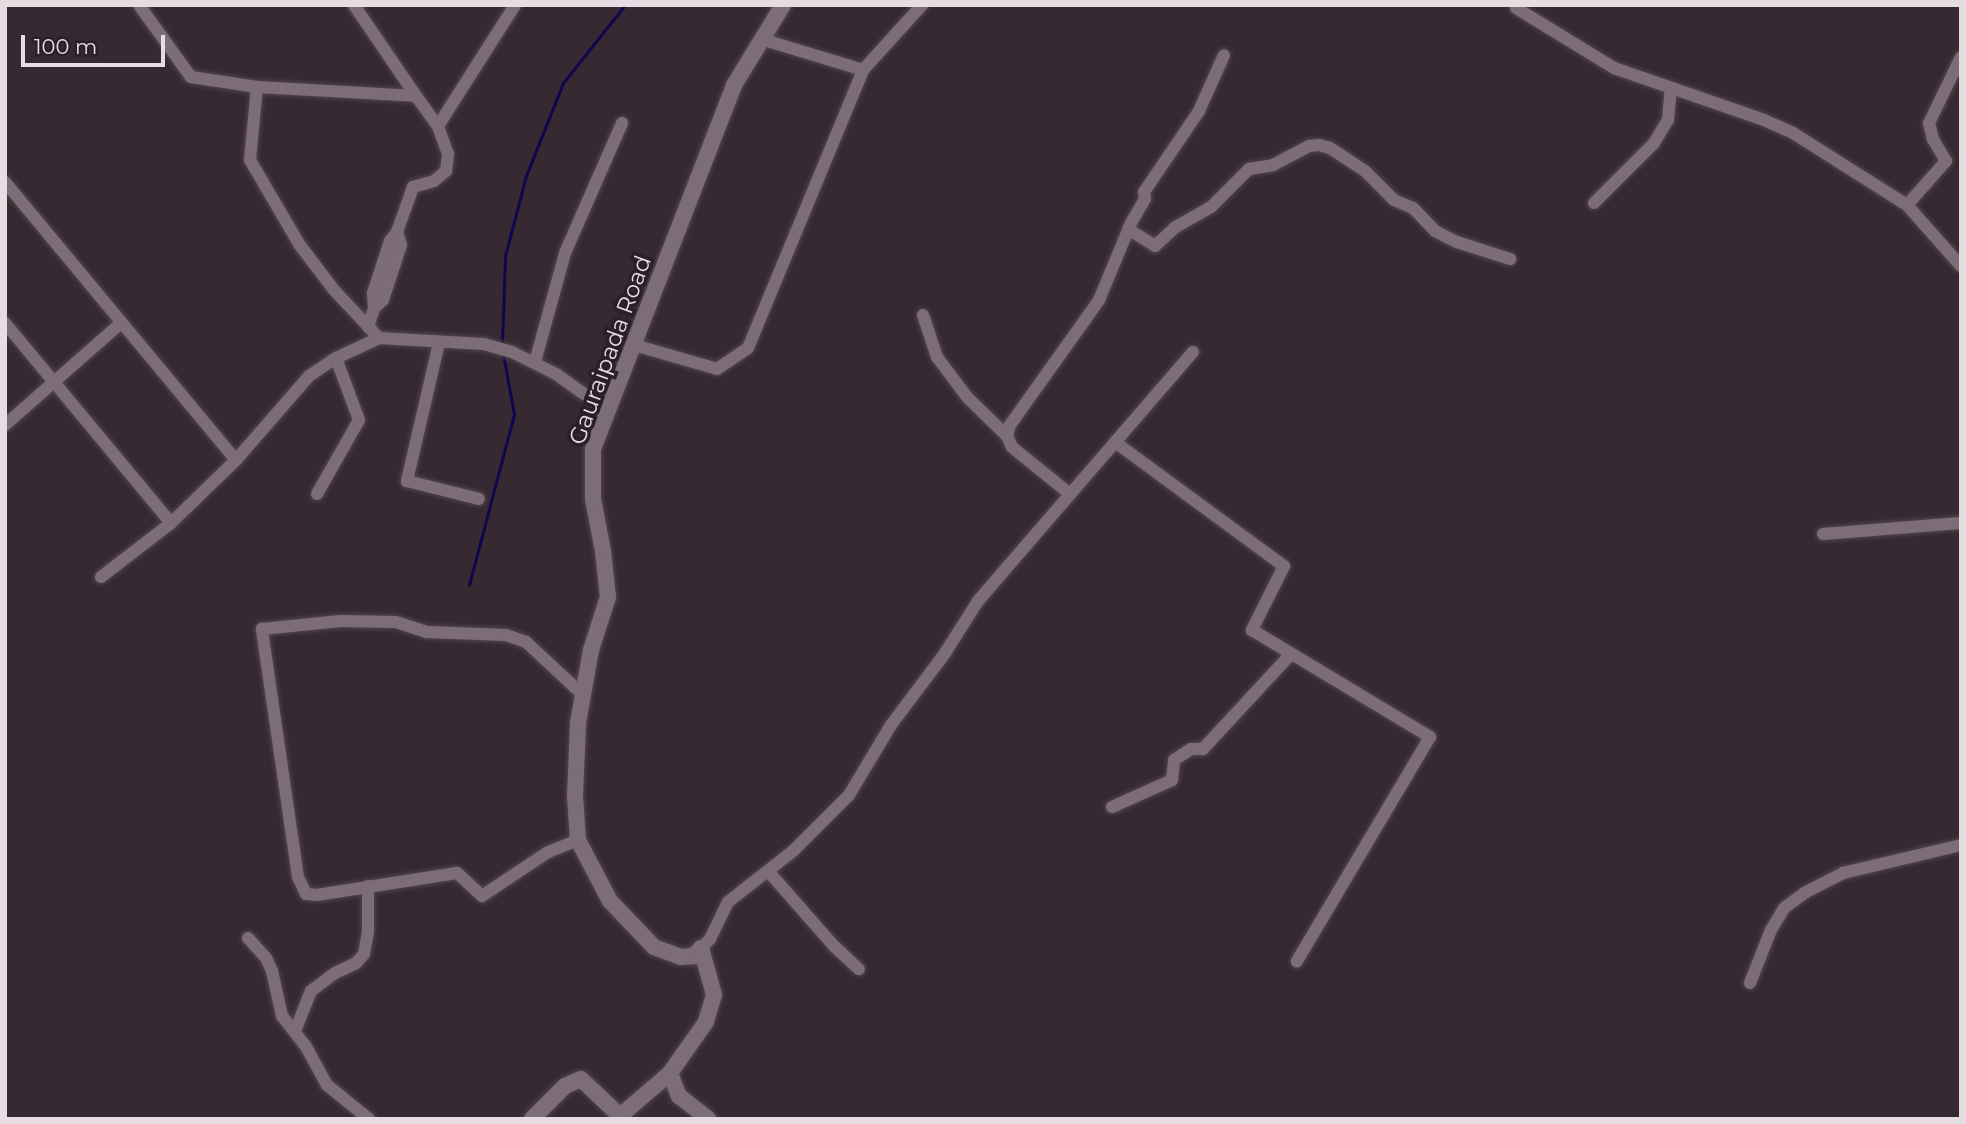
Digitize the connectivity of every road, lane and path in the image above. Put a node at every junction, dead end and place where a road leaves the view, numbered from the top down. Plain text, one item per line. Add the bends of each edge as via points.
1 (139, 5) edge
2 (354, 5) edge
3 (515, 5) edge
4 (783, 5) edge
5 (922, 5) edge
6 (1516, 8) dead end
7 (761, 39) junction
8 (1224, 55) dead end
9 (1961, 57) edge
10 (863, 70) junction
11 (257, 88) junction
12 (1671, 88) junction
13 (416, 96) junction
14 (622, 123) dead end
15 (438, 126) junction
16 (5, 182) edge
17 (1594, 203) dead end
18 (1907, 205) junction
19 (1128, 229) junction
20 (1510, 259) dead end
21 (1961, 266) edge
22 (923, 315) dead end
23 (5, 323) edge
24 (121, 323) junction
25 (368, 327) junction
26 (379, 338) junction
27 (439, 344) junction
28 (634, 345) junction
29 (1194, 352) dead end
30 (336, 358) junction
31 (535, 362) junction
32 (54, 382) junction
33 (608, 411) junction
34 (5, 425) edge
35 (1007, 436) junction
36 (1115, 442) junction
37 (236, 460) junction
38 (317, 494) dead end
39 (1070, 494) junction
40 (479, 499) dead end
41 (171, 523) junction
42 (1961, 523) edge
43 (1823, 534) dead end
44 (101, 577) dead end
45 (1291, 653) junction
46 (583, 695) junction
47 (1112, 807) dead end
48 (578, 840) junction
49 (1961, 845) edge
50 (768, 871) junction
51 (368, 886) junction
52 (248, 938) dead end
53 (701, 948) junction
54 (1297, 961) dead end
55 (859, 969) dead end
56 (1751, 983) dead end
57 (295, 1031) junction
58 (670, 1073) junction
59 (613, 1115) edge
60 (369, 1119) edge
61 (532, 1119) edge
62 (708, 1119) edge

1 - 11 street via 191,77
2 - 13 street
3 - 15 street
4 - 7 street, Gauraipada Road
5 - 10 street
6 - 12 street via 1614,68
7 - 10 street
7 - 28 street, Gauraipada Road via 734,85
8 - 19 street via 1199,111 1144,192
9 - 18 street via 1929,123 1945,161
10 - 28 street via 748,348 717,369
11 - 13 street
11 - 25 street via 250,160 299,244
12 - 17 street via 1668,120 1654,143
12 - 18 street via 1793,133
13 - 15 street
14 - 31 street via 565,253
15 - 25 street via 448,154 446,171 434,181 413,187 397,232 401,245 383,300 374,308
16 - 24 street
18 - 21 street
19 - 20 street via 1155,246 1174,228 1211,207 1249,169 1273,165 1319,145 1364,171 1435,231
19 - 35 street via 1100,300 1010,425
22 - 35 street via 937,357 967,397
23 - 32 street
24 - 32 street
24 - 37 street
25 - 26 street
26 - 27 street
26 - 30 street
27 - 31 street via 484,344
27 - 40 street via 407,481
28 - 33 street, Gauraipada Road
29 - 36 street
30 - 37 street via 309,376
30 - 38 street via 359,420
31 - 33 street
32 - 34 street
32 - 41 street
33 - 46 street, Gauraipada Road via 593,449 593,499 608,597
35 - 39 street via 1012,447
36 - 39 street
36 - 45 street via 1284,566 1252,630
37 - 41 street
39 - 50 street via 978,601 891,725 849,795
41 - 44 street
42 - 43 street
45 - 47 street via 1203,749 1191,749 1174,760 1172,780
45 - 54 street via 1430,737
46 - 48 street, Gauraipada Road via 575,796
46 - 51 street via 526,642 506,635 427,632 396,622 341,621 262,629 302,888 306,894 317,895
48 - 51 street via 548,852 482,896 457,873
48 - 53 street, Gauraipada Road via 610,901 654,947 681,957 694,956
49 - 56 street via 1843,873 1806,892 1784,908
50 - 53 street via 728,902
50 - 55 street
51 - 57 street via 364,954 311,991
52 - 57 street via 266,958 278,1009
53 - 58 street via 714,995 706,1021
57 - 60 street via 327,1085
58 - 59 street via 620,1116
58 - 62 street via 679,1096
59 - 61 street via 581,1079 565,1086

